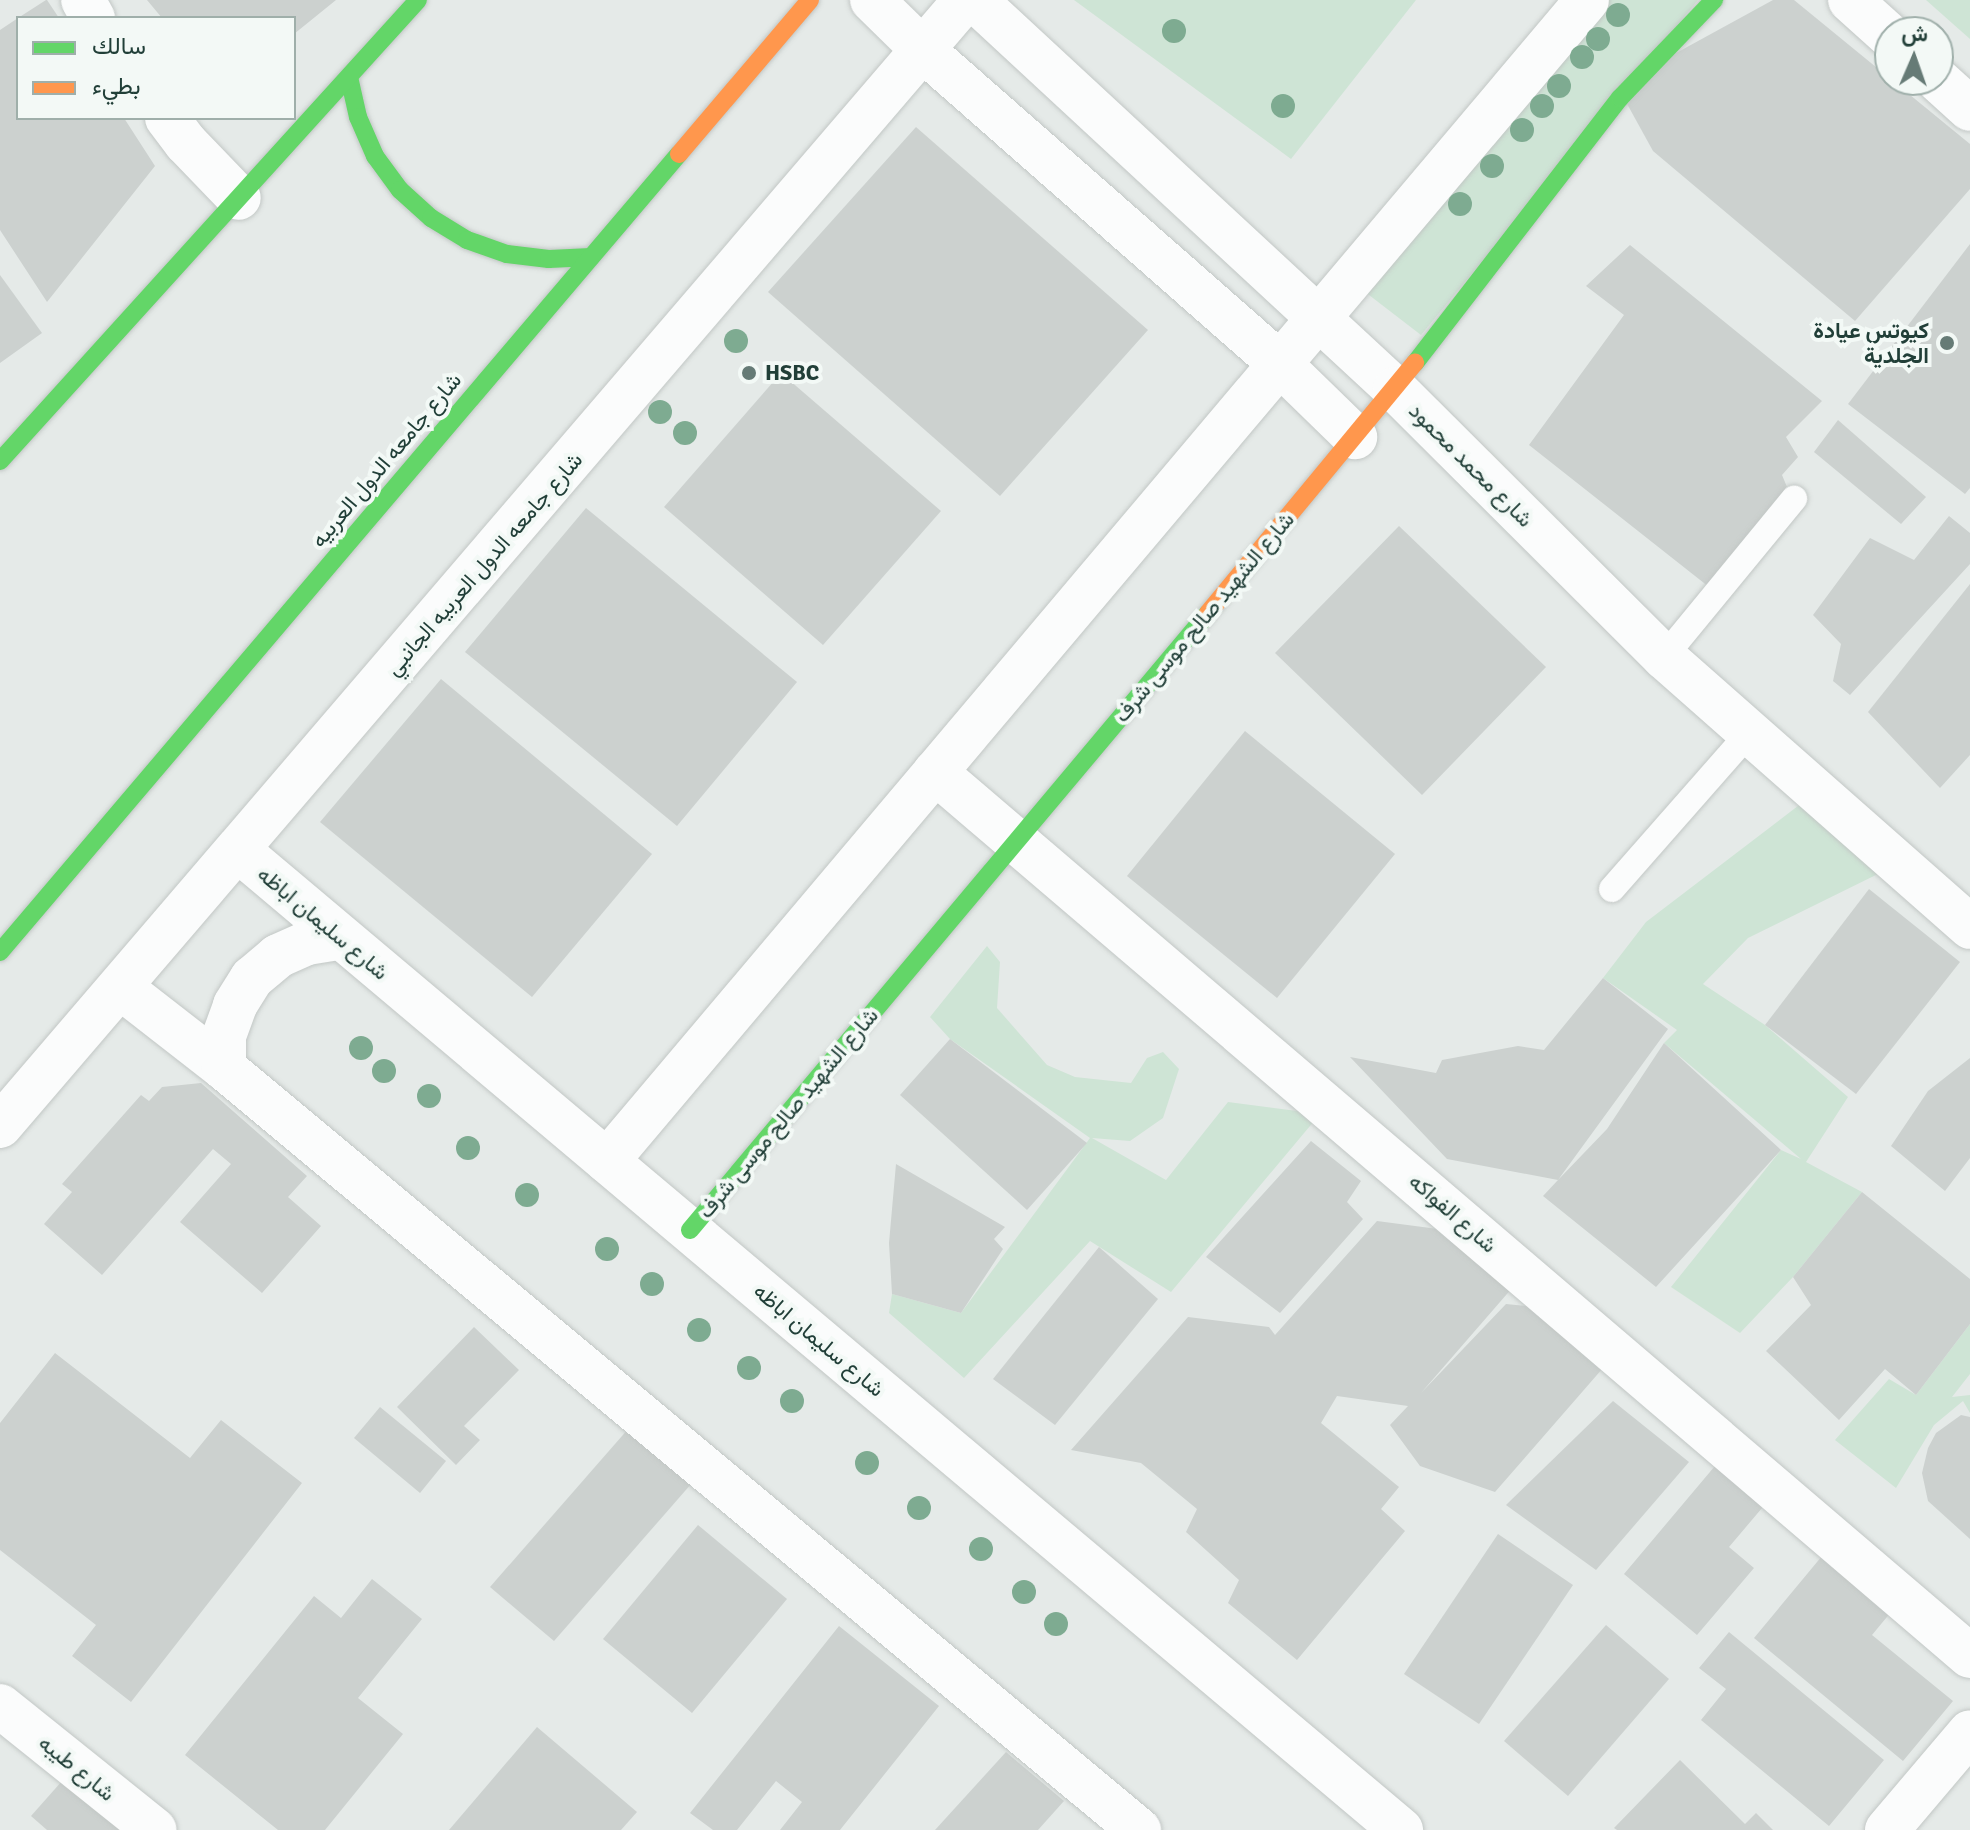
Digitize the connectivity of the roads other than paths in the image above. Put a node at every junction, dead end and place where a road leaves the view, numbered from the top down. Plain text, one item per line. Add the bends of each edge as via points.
1 (418, 0) edge
2 (810, 0) edge
3 (872, 0) edge
4 (965, 0) edge
5 (975, 0) edge
6 (1587, 0) edge
7 (1714, 0) edge
8 (1850, 0) edge
9 (1874, 22) edge
10 (924, 51) junction
11 (349, 77) junction
12 (1954, 94) edge
13 (1970, 109) edge
14 (169, 120) edge
15 (239, 198) junction
16 (591, 257) junction
17 (1317, 319) junction
18 (1280, 364) junction
19 (1395, 389) junction
20 (1355, 437) junction
21 (0, 461) edge
22 (1794, 499) dead end
23 (1664, 657) junction
24 (1749, 733) junction
25 (935, 772) junction
26 (1018, 839) junction
27 (238, 850) junction
28 (1612, 889) dead end
29 (1970, 927) edge
30 (340, 938) junction
31 (0, 952) edge
32 (120, 987) junction
33 (224, 1068) junction
34 (0, 1126) edge
35 (607, 1161) junction
36 (690, 1230) junction
37 (1970, 1656) edge
38 (0, 1706) edge
39 (1970, 1732) edge
40 (155, 1830) edge
41 (1139, 1830) edge
42 (1401, 1830) edge
43 (1887, 1830) edge

1 - 11 main road
2 - 16 main road, شارع جامعه الدول العربيه
3 - 10 street
4 - 10 street, شارع جامعه الدول العربيه الجانبي
5 - 17 street, شارع محمد محمود
6 - 17 street
7 - 19 main road, شارع الشهيد صالح موسى شرف via 1620,98
8 - 9 street
10 - 18 street
10 - 27 street, شارع جامعه الدول العربيه الجانبي
11 - 15 main road
11 - 16 main road via 375,156 400,190 431,218 467,240 507,254
12 - 13 street
14 - 15 street
15 - 21 main road
16 - 31 main road, شارع جامعه الدول العربيه
17 - 18 street
17 - 19 street, شارع محمد محمود
18 - 20 street
18 - 25 street
19 - 20 main road, شارع الشهيد صالح موسى شرف
19 - 23 street, شارع محمد محمود
20 - 26 main road, شارع الشهيد صالح موسى شرف
22 - 23 lane
23 - 24 street, شارع محمد محمود
24 - 28 lane
24 - 29 street, شارع محمد محمود
25 - 26 street, شارع الفواكه
25 - 35 street
26 - 36 main road, شارع الشهيد صالح موسى شرف
26 - 37 street, شارع الفواكه
27 - 30 street, شارع سليمان اباظه
27 - 32 street, شارع جامعه الدول العربيه الجانبي
30 - 33 street via 287,952 252,978 224,1036
30 - 35 street, شارع سليمان اباظه
32 - 33 street
32 - 34 street, شارع جامعه الدول العربيه الجانبي
33 - 41 street
35 - 36 street, شارع سليمان اباظه
36 - 42 street, شارع سليمان اباظه
38 - 40 street, شارع طيبه
39 - 43 street

